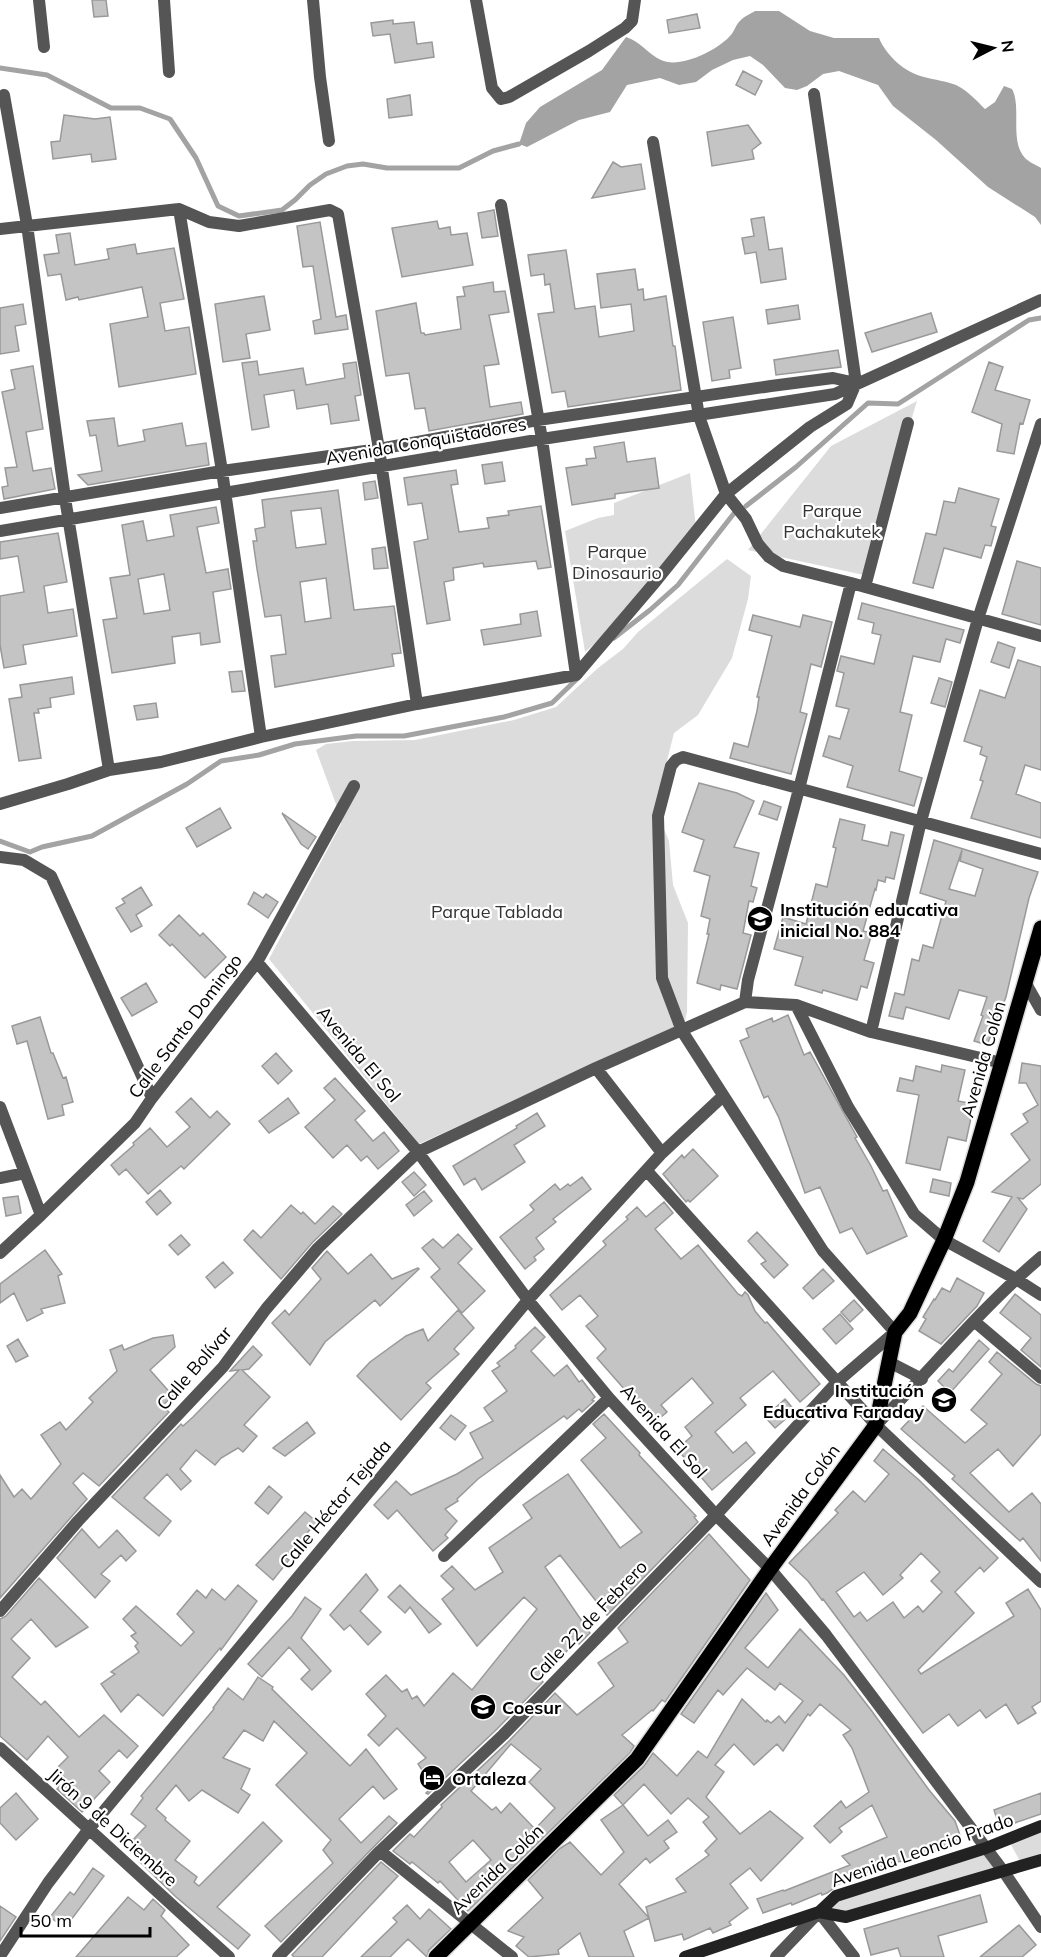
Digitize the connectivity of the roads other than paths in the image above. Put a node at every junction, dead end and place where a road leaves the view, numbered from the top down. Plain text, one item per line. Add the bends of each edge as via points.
1 (39, 0) edge
2 (164, 0) edge
3 (313, 0) edge
4 (476, 0) edge
5 (635, 0) edge
6 (44, 47) dead end
7 (169, 72) dead end
8 (814, 94) dead end
9 (4, 95) dead end
10 (330, 141) dead end
11 (653, 142) dead end
12 (501, 205) dead end
13 (179, 209) junction
14 (27, 225) junction
15 (0, 230) edge
16 (1041, 300) edge
17 (856, 383) junction
18 (697, 397) junction
19 (699, 416) junction
20 (538, 420) junction
21 (908, 423) dead end
22 (1041, 424) edge
23 (542, 439) junction
24 (379, 449) junction
25 (382, 467) junction
26 (222, 471) junction
27 (226, 493) junction
28 (726, 494) junction
29 (65, 498) junction
30 (0, 508) edge
31 (69, 519) junction
32 (0, 531) edge
33 (851, 583) junction
34 (865, 587) junction
35 (978, 619) junction
36 (1041, 636) edge
37 (576, 675) junction
38 (417, 704) junction
39 (261, 737) junction
40 (109, 770) junction
41 (354, 786) dead end
42 (799, 789) junction
43 (0, 804) edge
44 (921, 821) junction
45 (1041, 854) edge
46 (0, 857) edge
47 (1041, 928) edge
48 (257, 962) junction
49 (1025, 982) junction
50 (745, 1002) junction
51 (796, 1005) junction
52 (1041, 1010) edge
53 (682, 1031) junction
54 (871, 1032) junction
55 (1002, 1063) junction
56 (596, 1068) junction
57 (723, 1096) junction
58 (152, 1098) junction
59 (0, 1107) edge
60 (418, 1152) junction
61 (662, 1154) junction
62 (647, 1171) junction
63 (25, 1173) junction
64 (0, 1178) edge
65 (41, 1215) junction
66 (944, 1240) junction
67 (0, 1253) edge
68 (1041, 1257) edge
69 (1016, 1279) junction
70 (1041, 1295) edge
71 (528, 1300) junction
72 (974, 1321) junction
73 (895, 1332) junction
74 (889, 1362) junction
75 (1041, 1378) edge
76 (922, 1379) junction
77 (837, 1382) junction
78 (609, 1398) junction
79 (876, 1425) junction
80 (716, 1515) junction
81 (444, 1556) dead end
82 (770, 1569) junction
83 (1041, 1582) edge
84 (0, 1611) edge
85 (0, 1748) edge
86 (1041, 1826) edge
87 (89, 1829) junction
88 (986, 1848) junction
89 (380, 1851) junction
90 (1041, 1860) edge
91 (1004, 1872) junction
92 (819, 1912) junction
93 (470, 1922) junction
94 (1041, 1927) edge
95 (0, 1956) edge
96 (229, 1957) edge
97 (278, 1957) edge
98 (436, 1957) edge
99 (512, 1957) edge
100 (685, 1957) edge
101 (776, 1957) edge
102 (854, 1957) edge

1 - 6 street
2 - 7 street
3 - 10 street
4 - 5 street via 492,88 501,99 624,28 632,21
8 - 17 street
9 - 14 street
11 - 18 street
12 - 20 street
13 - 14 street
13 - 24 street via 209,222 240,226 330,210 338,214
13 - 26 street
14 - 15 street
14 - 29 street
16 - 17 street, Avenida Conquistadores
17 - 18 street, Avenida Conquistadores via 833,378
17 - 19 street, Avenida Conquistadores via 835,394
17 - 28 street via 847,404 810,426
18 - 19 street
18 - 20 street, Avenida Conquistadores
19 - 23 street, Avenida Conquistadores
19 - 28 street
20 - 23 street
20 - 24 street, Avenida Conquistadores
21 - 34 street
22 - 35 street
23 - 25 street, Avenida Conquistadores
23 - 37 street
24 - 25 street
24 - 26 street, Avenida Conquistadores
25 - 27 street, Avenida Conquistadores
25 - 38 street
26 - 27 street
26 - 29 street, Avenida Conquistadores
27 - 31 street, Avenida Conquistadores
27 - 39 street
28 - 33 street via 747,519 758,544 776,562
28 - 37 street
29 - 30 street, Avenida Conquistadores
29 - 31 street
31 - 32 street, Avenida Conquistadores
31 - 40 street
33 - 34 street
33 - 42 street
34 - 35 street
35 - 36 street
35 - 44 street
37 - 38 street
38 - 39 street
39 - 40 street via 161,762
40 - 43 street
41 - 48 street, Calle Santo Domingo
42 - 44 street
42 - 50 street
42 - 53 street via 683,758 671,766 658,816 662,978
44 - 45 street
44 - 54 street
46 - 58 street via 24,860 51,876
47 - 49 main road, Avenida Colón
48 - 58 street, Calle Santo Domingo
48 - 60 street, Avenida El Sol
49 - 52 street
49 - 55 main road, Avenida Colón
50 - 51 street
50 - 53 street, Calle Bolívar
51 - 54 street
51 - 66 street via 848,1107 914,1214
53 - 56 street, Calle Bolívar
53 - 57 street
54 - 55 street
55 - 66 main road, Avenida Colón via 967,1182
56 - 60 street, Calle Bolívar
56 - 61 street
57 - 61 street, Calle Héctor Tejada
57 - 73 street via 823,1251
58 - 65 street, Calle Santo Domingo via 135,1123
59 - 63 street
60 - 71 street, Avenida El Sol
60 - 84 street, Calle Bolívar via 318,1248 223,1368 78,1521
61 - 62 street, Calle Héctor Tejada
62 - 71 street, Calle Héctor Tejada
62 - 77 street
63 - 64 street
63 - 65 street
65 - 67 street, Calle Santo Domingo
66 - 69 street
66 - 73 main road, Avenida Colón via 910,1313
68 - 69 street
69 - 70 street
69 - 72 street
71 - 78 street, Avenida El Sol
71 - 87 street, Calle Héctor Tejada
72 - 75 street
72 - 76 street
73 - 74 main road, Avenida Colón
73 - 77 street, Calle 22 de Febrero
74 - 76 street
74 - 79 main road, Avenida Colón
76 - 79 street
77 - 79 street
77 - 80 street, Calle 22 de Febrero
78 - 80 street, Avenida El Sol
78 - 81 street
79 - 82 main road, Avenida Colón
79 - 83 street
80 - 82 street, Avenida El Sol
80 - 89 street, Calle 22 de Febrero via 503,1735
82 - 88 street, Avenida El Sol via 826,1635
82 - 93 main road, Avenida Colón via 637,1759
85 - 87 street, Jirón 9 de Diciembre
86 - 88 main road, Avenida Leoncio Prado
87 - 95 street, Calle Héctor Tejada
87 - 96 street, Jirón 9 de Diciembre
88 - 91 street, Avenida El Sol
88 - 92 main road, Avenida Leoncio Prado via 836,1896
89 - 93 street
89 - 97 street, Calle 22 de Febrero
90 - 91 main road, Avenida Leoncio Prado
91 - 92 main road, Avenida Leoncio Prado via 846,1917
91 - 94 street, Avenida El Sol
92 - 100 main road, Avenida Leoncio Prado
92 - 101 street
92 - 102 street
93 - 98 main road, Avenida Colón
93 - 99 street

